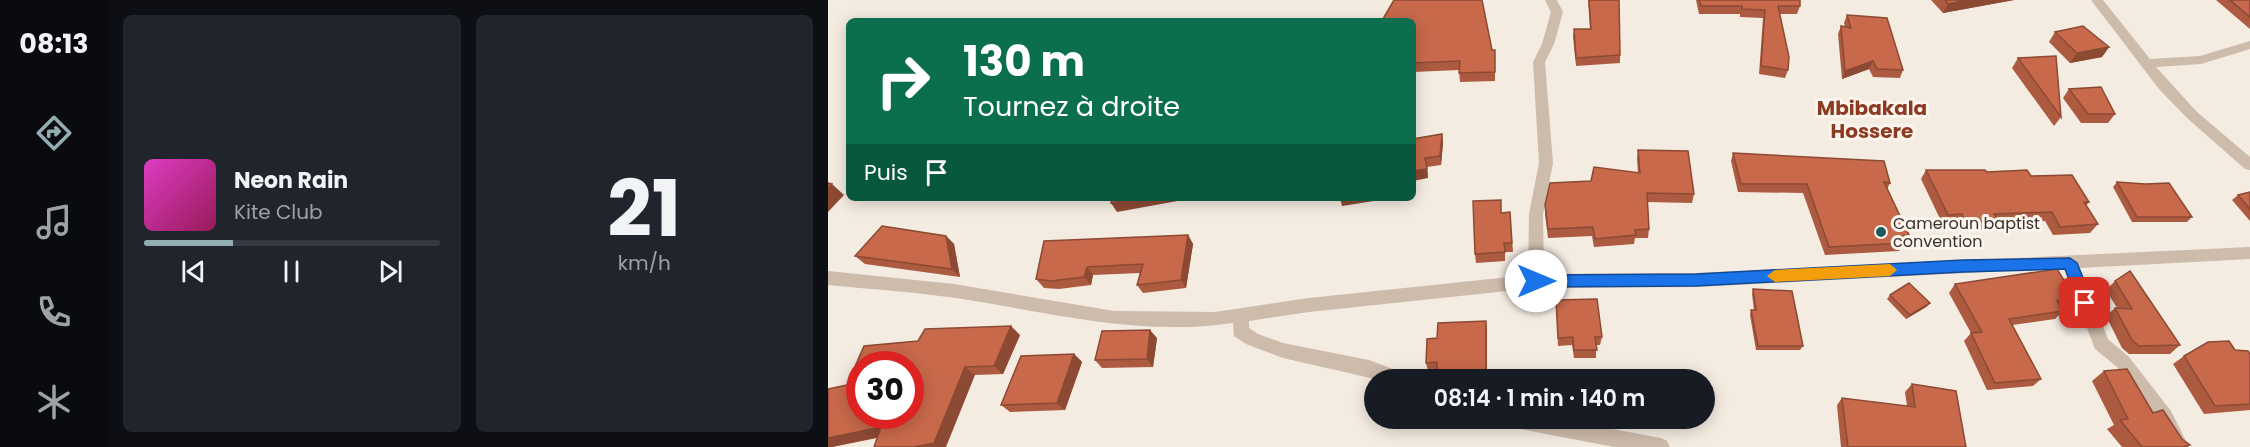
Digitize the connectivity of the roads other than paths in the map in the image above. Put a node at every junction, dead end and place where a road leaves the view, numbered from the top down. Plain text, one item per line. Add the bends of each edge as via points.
1 (1551, 0) edge
2 (2097, 0) edge
3 (2250, 45) edge
4 (2145, 64) junction
5 (2247, 158) edge
6 (2250, 253) edge
7 (2070, 263) junction
8 (828, 278) edge
9 (1536, 281) junction
10 (1242, 315) junction
11 (1372, 369) edge
12 (1564, 429) edge
13 (1661, 447) edge
14 (2180, 447) edge

1 - 9 street via 1557,12 1539,62 1546,163 1536,214
2 - 4 street
3 - 4 street via 2201,60
4 - 5 street via 2192,116
6 - 7 street
7 - 9 street via 1696,280
7 - 14 street via 2101,344 2123,362 2165,417
8 - 10 street via 954,291 1114,318 1215,319
9 - 10 street
10 - 11 street via 1240,331 1245,336 1280,350
12 - 13 street

